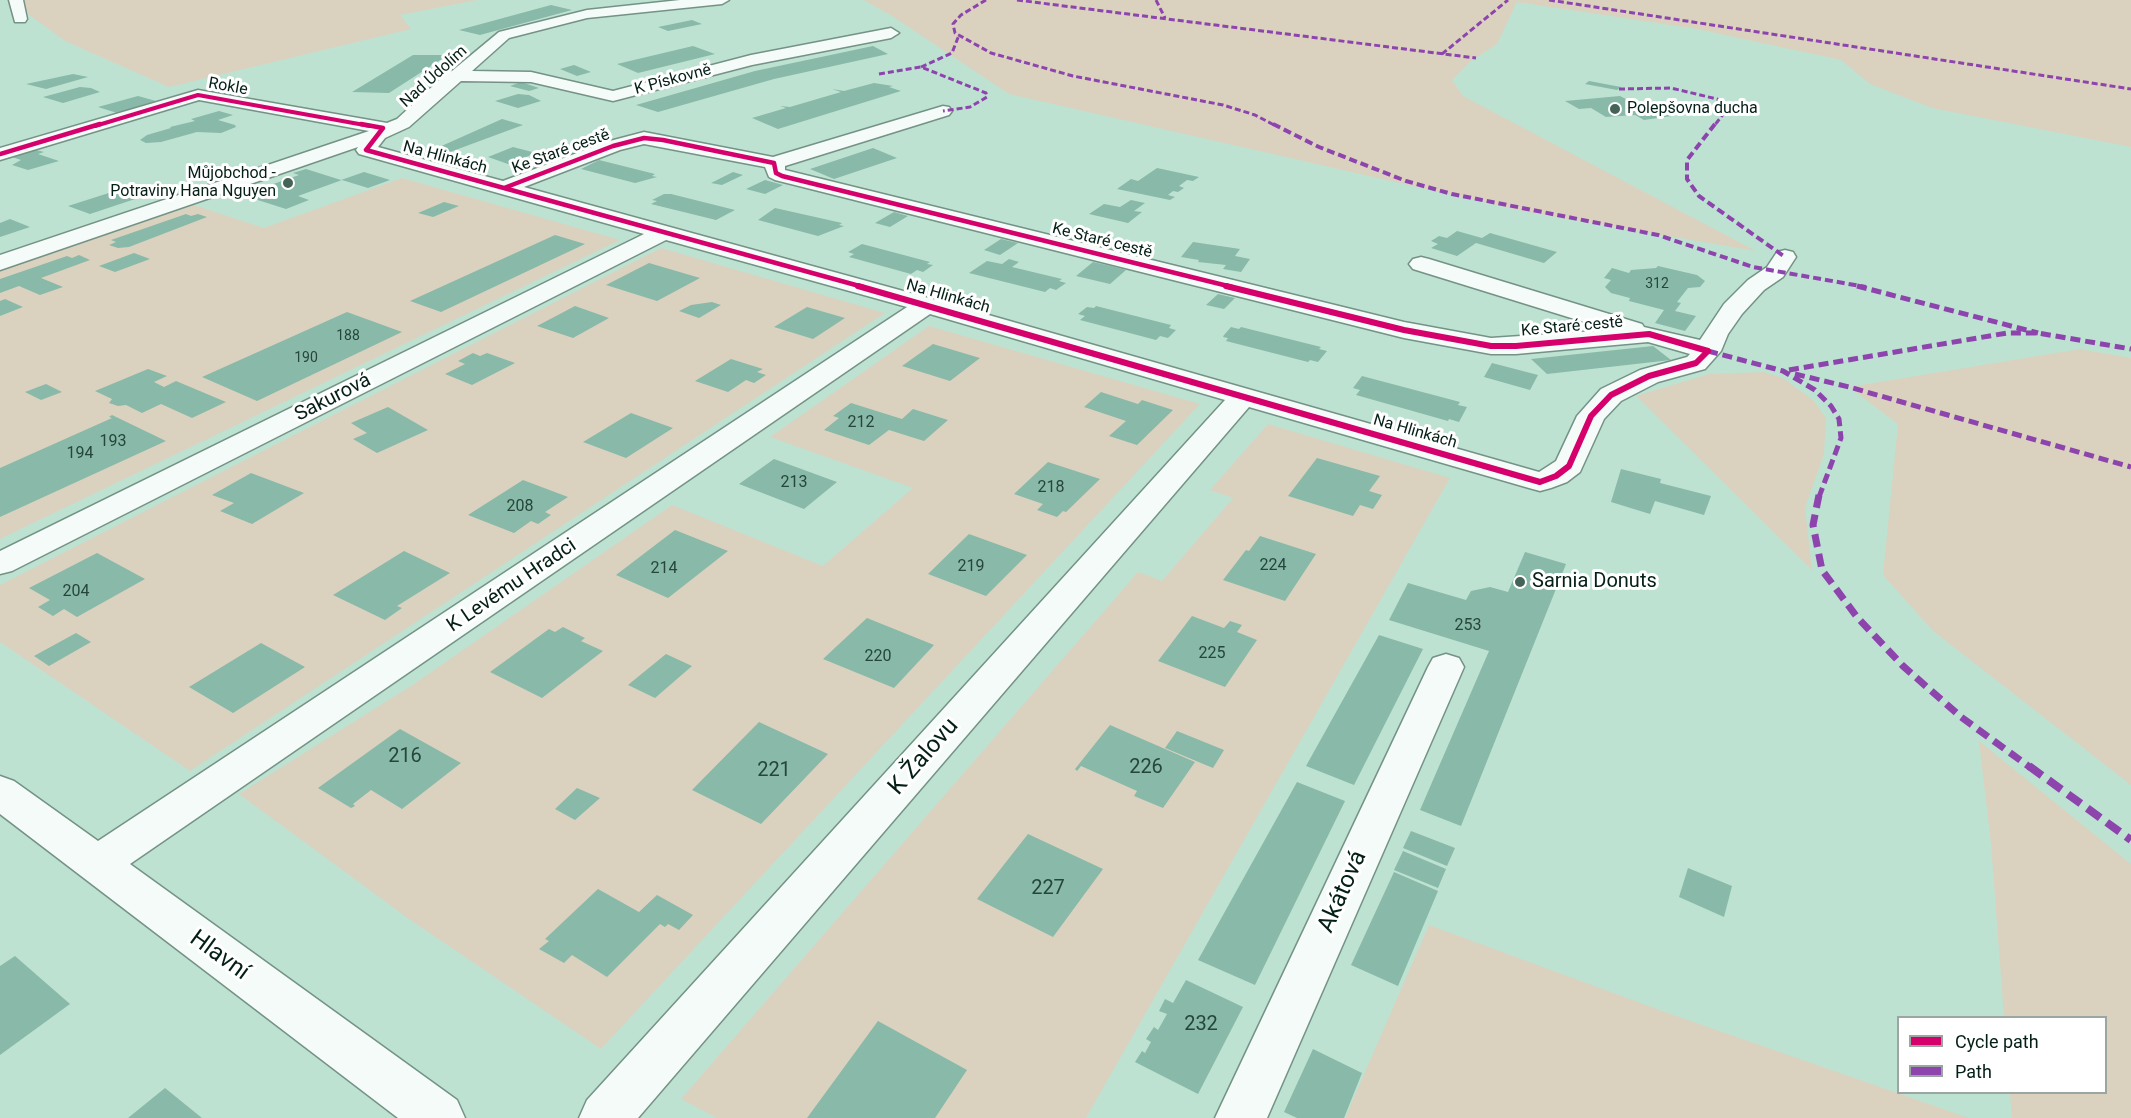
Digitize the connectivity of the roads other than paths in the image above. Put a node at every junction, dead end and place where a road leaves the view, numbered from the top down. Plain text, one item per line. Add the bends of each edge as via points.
1 (16, 0) edge
2 (722, 0) edge
3 (20, 20) dead end
4 (891, 33) dead end
5 (454, 76) junction
6 (617, 111) junction
7 (943, 111) dead end
8 (378, 134) junction
9 (644, 138) junction
10 (0, 142) edge
11 (30, 145) junction
12 (0, 154) edge
13 (774, 163) junction
14 (504, 188) junction
15 (665, 232) junction
16 (1785, 257) dead end
17 (0, 263) edge
18 (1421, 264) dead end
19 (927, 305) junction
20 (1649, 334) junction
21 (1708, 351) junction
22 (1244, 396) junction
23 (0, 564) edge
24 (1446, 667) dead end
25 (0, 792) edge
26 (96, 865) junction
27 (439, 1118) edge
28 (605, 1118) edge
29 (1241, 1118) edge

1 - 3 street
2 - 5 street, Nad Údolím via 587,14 530,27 494,41
4 - 6 street, K Pískovně via 751,60
5 - 6 street, K Pískovně via 531,77 590,93
5 - 8 street, Nad Údolím via 403,123
6 - 9 street
7 - 13 street
8 - 11 street, Rokle via 383,128 198,95
8 - 14 street, Na Hlinkách via 366,150
8 - 17 street, Nad Údolím
9 - 13 street, Ke Staré cestě via 683,142
9 - 14 street, Ke Staré cestě via 599,150
10 - 11 street
11 - 12 street
13 - 20 street, Ke Staré cestě via 782,176 1465,342 1516,346
14 - 15 street, Na Hlinkách
15 - 19 street, Na Hlinkách
15 - 23 street, Sakurová
16 - 21 street via 1775,272 1733,309
18 - 20 street
19 - 22 street, Na Hlinkách
19 - 26 street, K Levému Hradci
20 - 21 street, Ke Staré cestě
21 - 22 street, Na Hlinkách via 1696,363 1649,376 1611,395 1591,416 1569,466 1540,482
22 - 28 street, K Žalovu
24 - 29 street, Akátová
25 - 26 street, Hlavní
26 - 27 street, Hlavní

